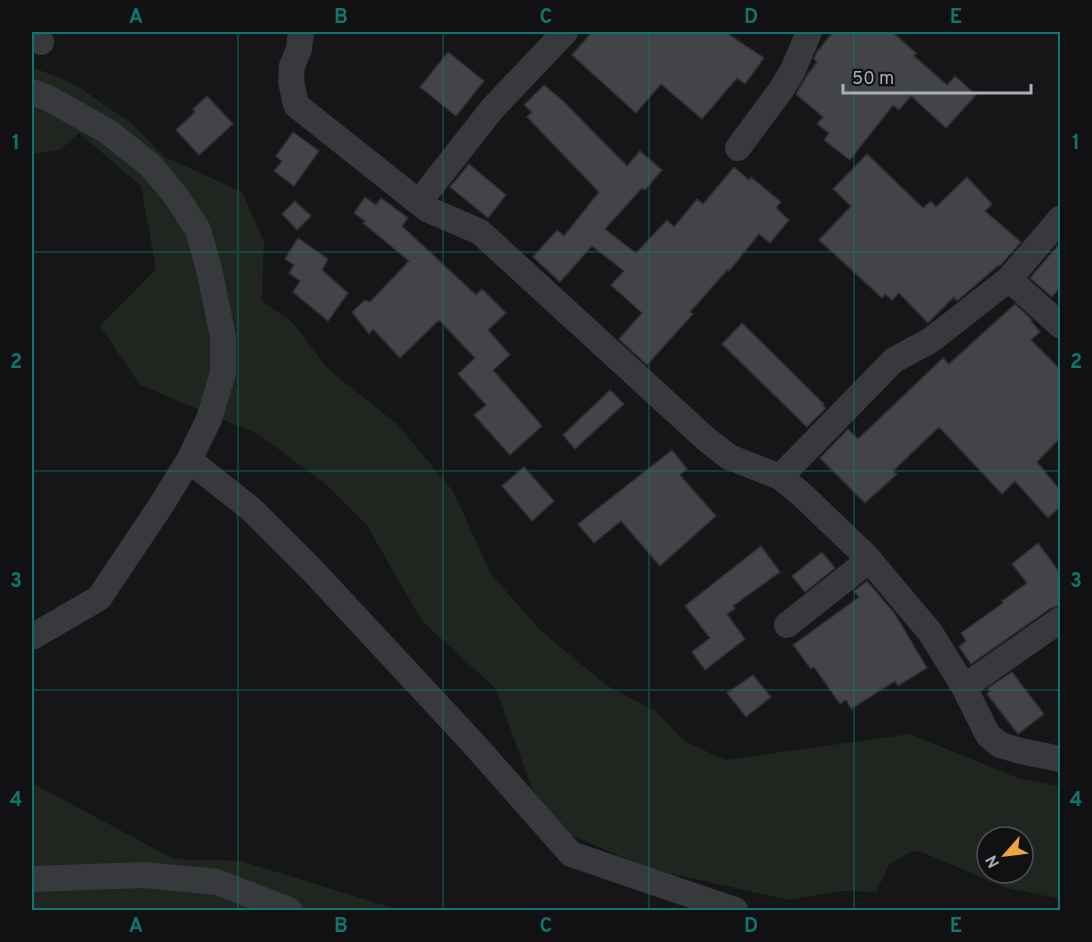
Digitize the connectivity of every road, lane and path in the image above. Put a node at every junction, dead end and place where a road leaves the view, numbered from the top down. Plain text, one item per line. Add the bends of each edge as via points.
1 (301, 32) edge
2 (566, 32) edge
3 (809, 32) edge
4 (32, 92) edge
5 (738, 148) dead end
6 (419, 202) junction
7 (1060, 219) edge
8 (1009, 279) junction
9 (1060, 325) edge
10 (189, 460) junction
11 (780, 477) junction
12 (868, 560) junction
13 (1060, 620) edge
14 (787, 625) dead end
15 (32, 637) edge
16 (964, 687) junction
17 (1060, 759) edge
18 (32, 879) edge
19 (289, 910) edge
20 (735, 910) edge

1 - 6 street via 292,66 296,105
2 - 6 street via 492,109
3 - 5 street via 781,90
4 - 10 street via 107,131 150,165 198,230 223,337 223,373 209,420
6 - 11 street via 490,240 713,445 729,457
7 - 8 street
8 - 9 street
8 - 11 street via 931,340 894,360
10 - 15 street via 99,598
10 - 20 street via 251,509 313,571 571,854
11 - 12 street
12 - 14 street
12 - 16 street via 930,632
13 - 16 street
16 - 17 street via 988,735 1000,745
18 - 19 street via 144,875 217,882

